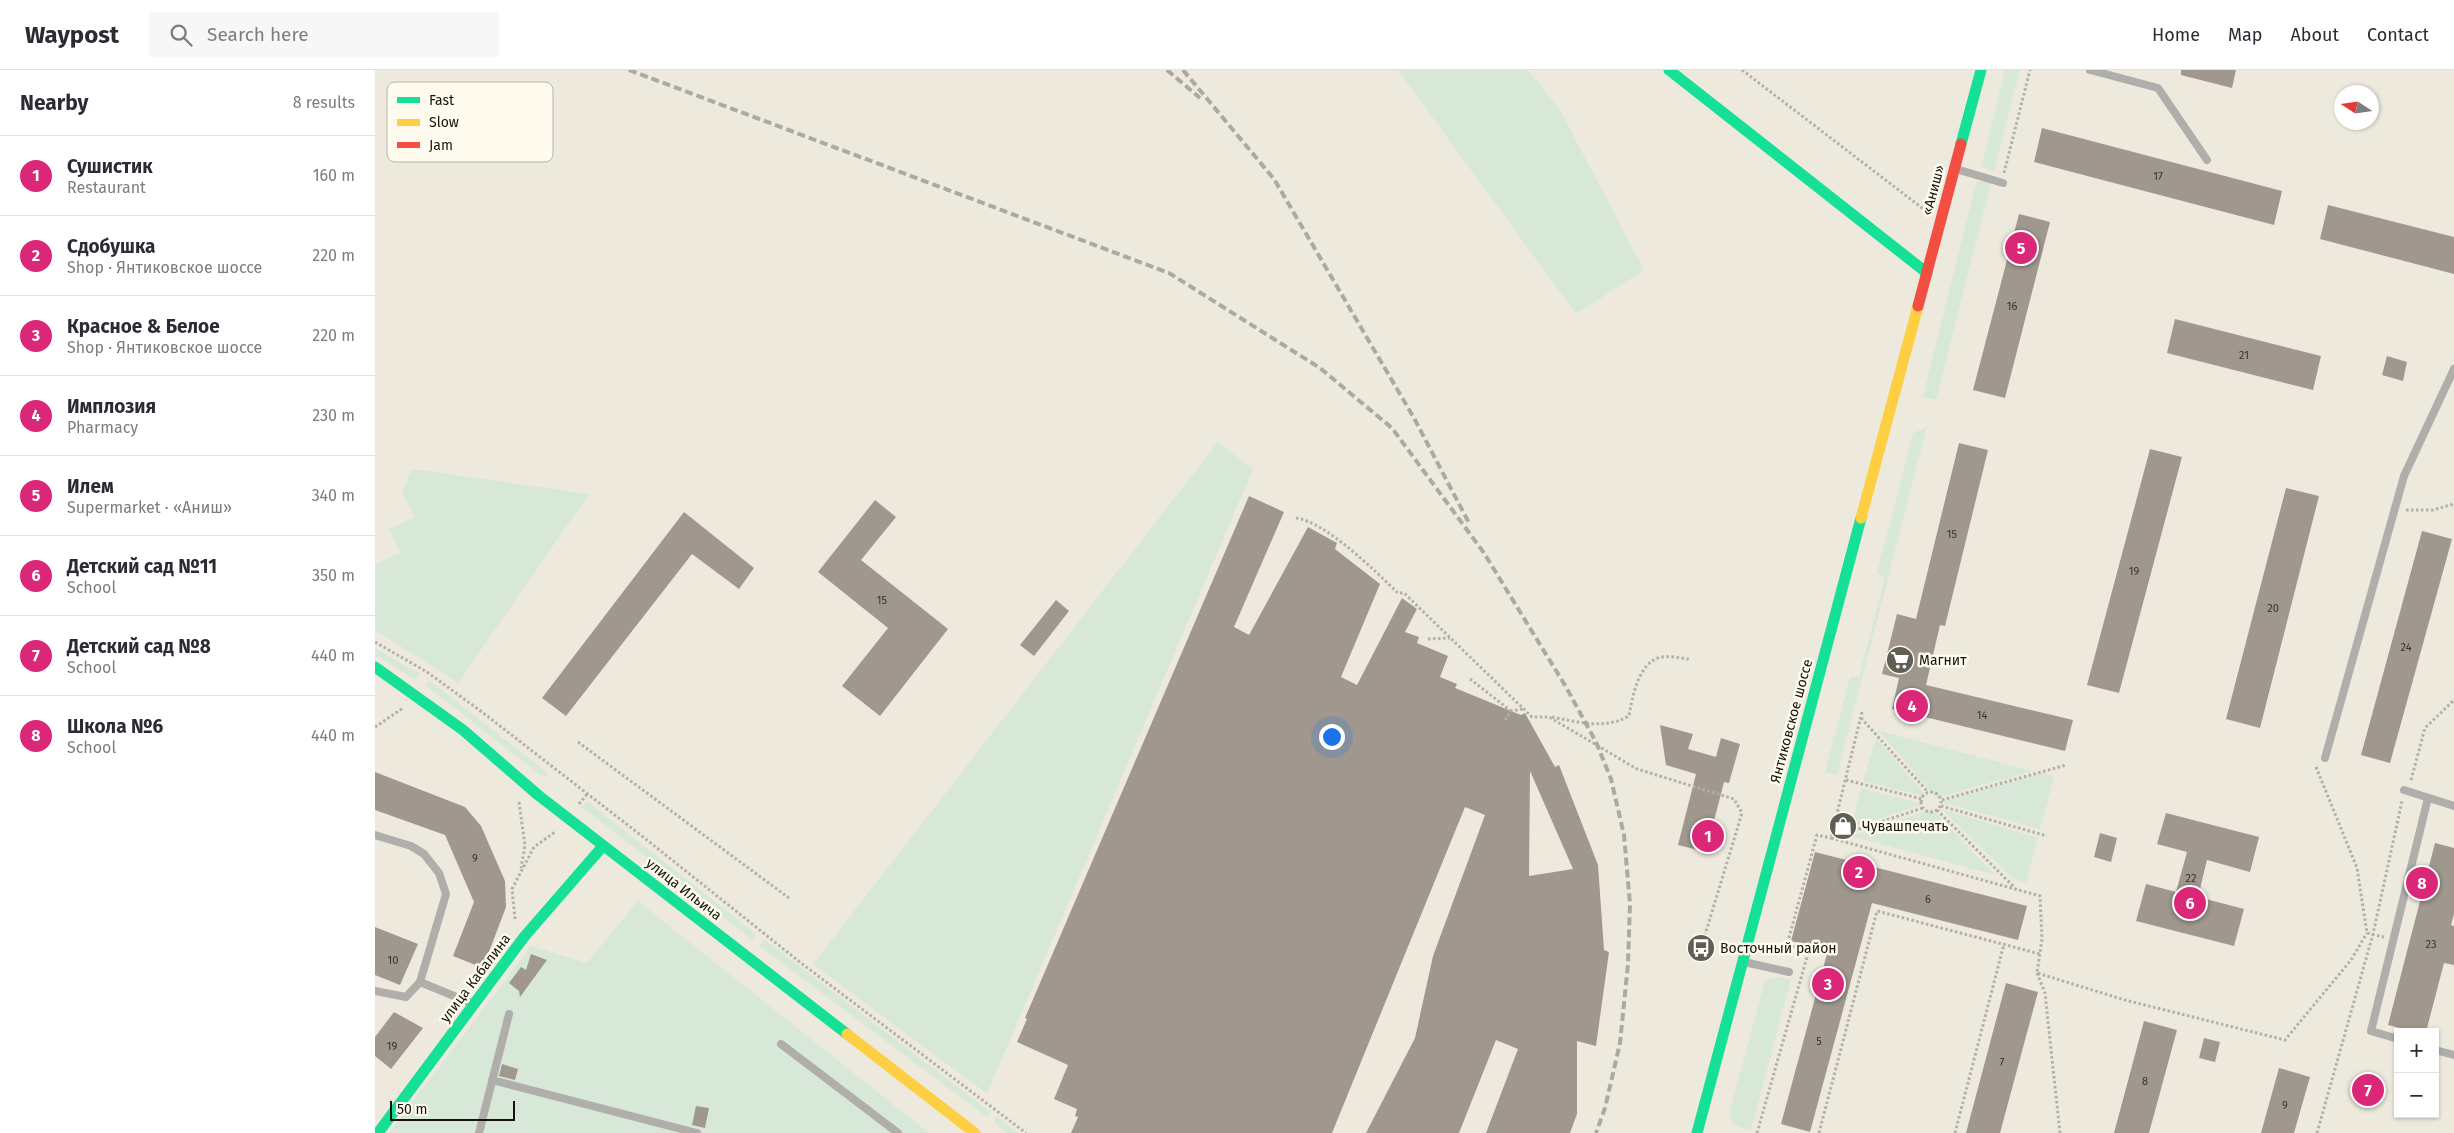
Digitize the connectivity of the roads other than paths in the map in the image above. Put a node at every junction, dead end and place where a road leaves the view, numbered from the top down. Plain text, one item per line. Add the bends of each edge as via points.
1 (1669, 70) edge
2 (1981, 70) edge
3 (2090, 70) edge
4 (2207, 160) dead end
5 (1954, 168) junction
6 (2003, 183) road end
7 (1927, 273) junction
8 (1915, 317) joint
9 (2454, 369) edge
10 (375, 667) edge
11 (2325, 758) dead end
12 (2404, 790) road end
13 (2429, 798) junction
14 (2454, 806) edge
15 (375, 835) edge
16 (603, 846) junction
17 (1743, 962) junction
18 (1789, 972) dead end
19 (420, 982) junction
20 (375, 991) edge
21 (473, 1004) junction
22 (509, 1014) dead end
23 (2394, 1038) edge
24 (781, 1044) dead end
25 (2439, 1051) edge
26 (2454, 1055) edge
27 (492, 1080) junction
28 (378, 1133) edge
29 (479, 1133) edge
30 (697, 1133) edge
31 (898, 1133) edge
32 (975, 1133) edge
33 (1697, 1133) edge

1 - 7 street
2 - 5 street, «Аниш»
3 - 4 lane via 2158,88
5 - 6 lane
5 - 7 street, «Аниш»
7 - 8 street, «Аниш»
8 - 17 street, Янтиковское шоссе
9 - 11 lane via 2404,476
10 - 16 street, улица Ильича via 463,730
12 - 13 lane
13 - 14 lane
13 - 23 lane via 2371,1031
15 - 19 lane via 411,846 424,854 439,873 446,894
16 - 21 street, улица Кабалина via 524,938
16 - 32 street, улица Ильича
17 - 18 lane
17 - 33 street, Янтиковское шоссе
19 - 20 lane via 406,997
19 - 21 lane
21 - 28 street, улица Кабалина
22 - 27 lane
24 - 31 lane
25 - 26 lane
27 - 29 lane
27 - 30 lane

